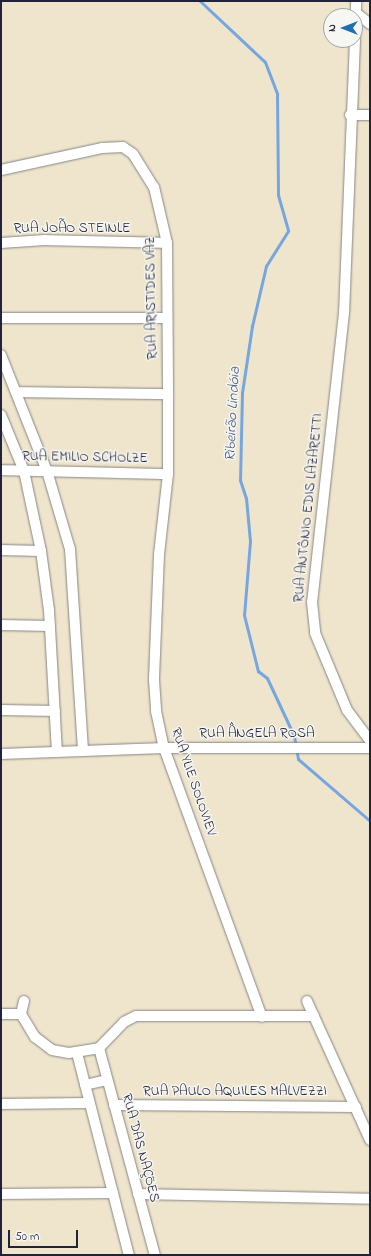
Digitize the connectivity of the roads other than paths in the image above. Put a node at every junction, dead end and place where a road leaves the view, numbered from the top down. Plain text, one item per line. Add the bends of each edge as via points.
1 (354, 48) edge
2 (350, 115) junction
3 (370, 115) edge
4 (1, 170) edge
5 (1, 243) edge
6 (167, 243) junction
7 (1, 318) edge
8 (167, 318) junction
9 (1, 355) edge
10 (16, 392) junction
11 (168, 394) junction
12 (1, 415) edge
13 (1, 470) edge
14 (24, 470) junction
15 (47, 470) junction
16 (168, 474) junction
17 (1, 550) edge
18 (41, 551) junction
19 (1, 625) edge
20 (50, 626) junction
21 (1, 710) edge
22 (55, 711) junction
23 (370, 741) edge
24 (164, 748) junction
25 (370, 748) edge
26 (83, 751) junction
27 (57, 752) junction
28 (1, 754) edge
29 (24, 1001) dead end
30 (307, 1001) dead end
31 (1, 1014) edge
32 (21, 1014) junction
33 (314, 1016) junction
34 (262, 1017) junction
35 (99, 1048) junction
36 (77, 1053) junction
37 (106, 1080) junction
38 (85, 1084) junction
39 (89, 1103) junction
40 (1, 1104) edge
41 (114, 1105) junction
42 (356, 1107) junction
43 (370, 1140) edge
44 (113, 1193) junction
45 (1, 1194) edge
46 (138, 1194) junction
47 (370, 1199) edge
48 (129, 1255) edge
49 (155, 1255) edge

1 - 2 street, RUA ANTÔNIO EDIS LAZARETTI
2 - 3 street
2 - 23 street, RUA ANTÔNIO EDIS LAZARETTI via 344,312 312,602 315,634 344,703
4 - 6 street, RUA ARISTIDES VAZ via 102,148 123,147 133,154 154,187
5 - 6 street, RUA JOÃO STEINLE via 45,240
6 - 8 street, RUA ARISTIDES VAZ
7 - 8 street
8 - 11 street, RUA ARISTIDES VAZ
9 - 10 street
10 - 11 street
10 - 15 street
11 - 16 street, RUA ARISTIDES VAZ
12 - 14 street
13 - 14 street, RUA EMILIO SCHOLZE
14 - 15 street, RUA EMILIO SCHOLZE
14 - 18 street
15 - 16 street, RUA EMILIO SCHOLZE
15 - 26 street via 70,549
16 - 24 street, RUA YLIE SOLOVIEV via 159,554 154,680
17 - 18 street
18 - 20 street
19 - 20 street
20 - 22 street
21 - 22 street
22 - 27 street
24 - 25 street, RUA ÂNGELA ROSA
24 - 26 street, RUA ÂNGELA ROSA
24 - 34 street, RUA YLIE SOLOVIEV
26 - 27 street, RUA ÂNGELA ROSA
27 - 28 street, RUA ÂNGELA ROSA
29 - 32 street
30 - 33 street
31 - 32 street
32 - 36 street via 35,1037 48,1048
33 - 34 street
33 - 42 street
34 - 35 street via 136,1016 128,1019
35 - 36 street
35 - 37 street, RUA DAS NAÇÕES
36 - 38 street
37 - 38 street
37 - 41 street, RUA DAS NAÇÕES
38 - 39 street
39 - 40 street
39 - 44 street
41 - 42 street, RUA PAULO AQUILES MALVEZZI
41 - 46 street, RUA DAS NAÇÕES
42 - 43 street
44 - 45 street
44 - 48 street
46 - 47 street
46 - 49 street, RUA DAS NAÇÕES

